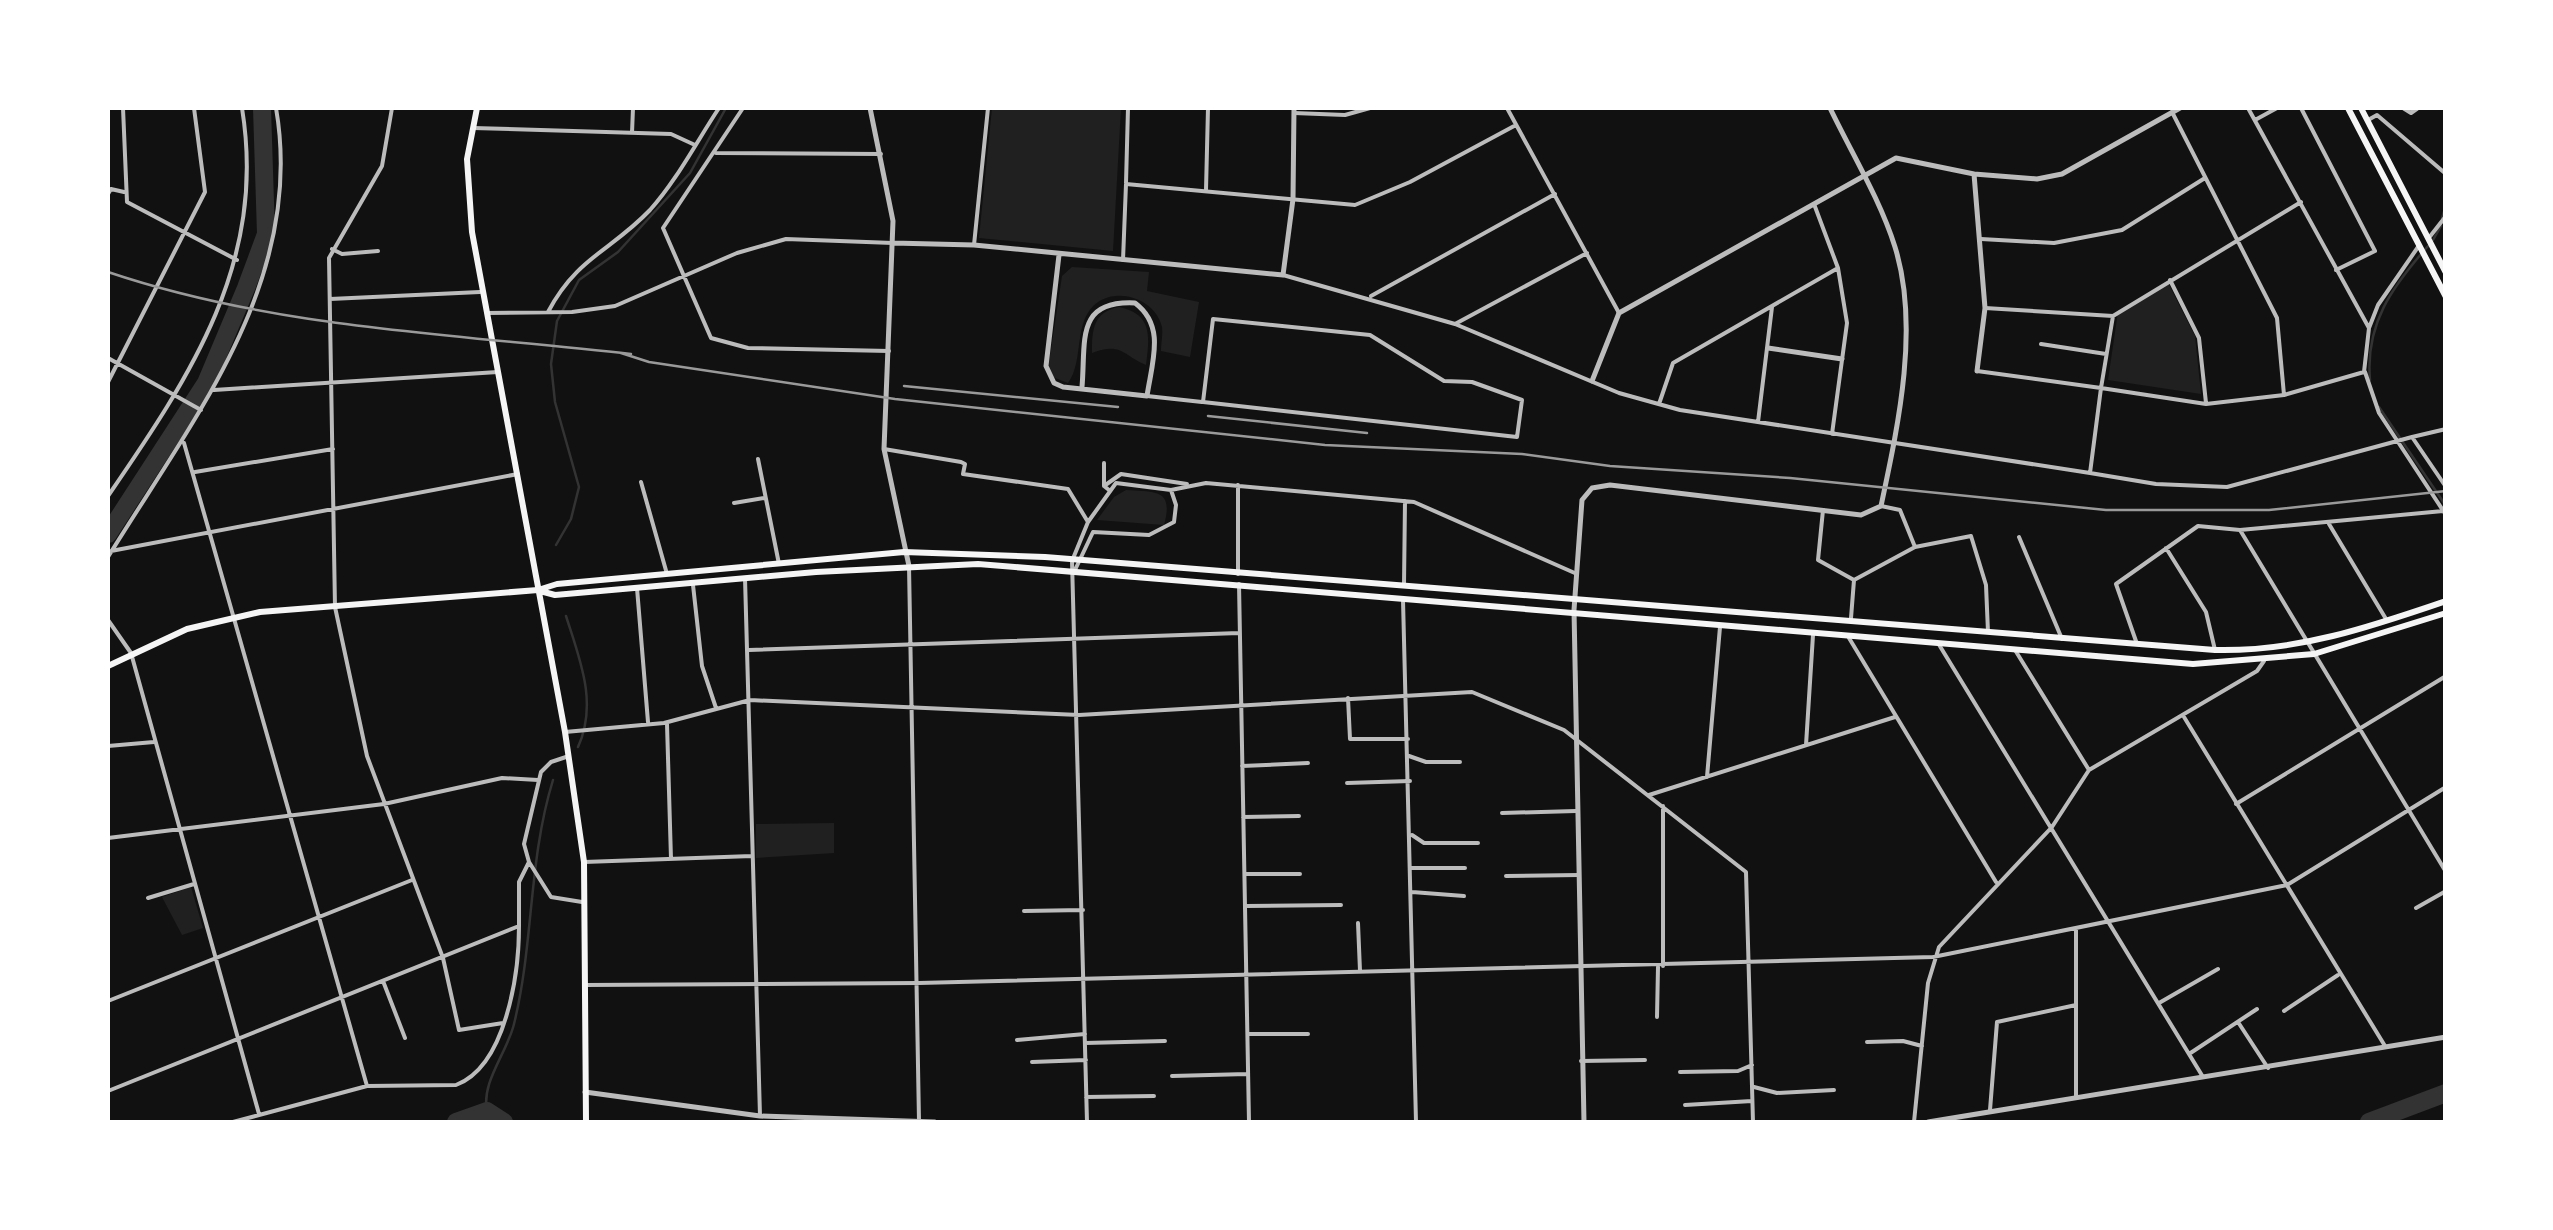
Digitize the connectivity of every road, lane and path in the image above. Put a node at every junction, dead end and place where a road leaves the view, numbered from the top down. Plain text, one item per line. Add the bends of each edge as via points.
1 (124, 108) edge
2 (194, 108) edge
3 (242, 108) edge
4 (276, 108) edge
5 (392, 108) edge
6 (477, 108) edge
7 (633, 108) edge
8 (719, 108) edge
9 (744, 108) edge
10 (870, 108) edge
11 (988, 108) edge
12 (1128, 108) edge
13 (1208, 108) edge
14 (1370, 108) edge
15 (1506, 108) edge
16 (1830, 108) edge
17 (2180, 108) edge
18 (2248, 108) edge
19 (2277, 108) edge
20 (2301, 108) edge
21 (2348, 108) edge
22 (2361, 108) edge
23 (2403, 108) edge
24 (2418, 108) edge
25 (1294, 110) edge
26 (2172, 112) junction
27 (2255, 120) junction
28 (2368, 120) junction
29 (1516, 125) junction
30 (470, 128) junction
31 (632, 134) junction
32 (695, 145) junction
33 (716, 153) junction
34 (882, 154) junction
35 (1974, 174) junction
36 (2446, 174) edge
37 (1863, 176) junction
38 (2205, 178) junction
39 (1126, 184) junction
40 (1206, 190) junction
41 (124, 192) junction
42 (108, 194) edge
43 (1554, 194) junction
44 (1293, 199) junction
45 (2301, 202) junction
46 (1814, 204) junction
47 (2446, 216) edge
48 (186, 231) junction
49 (1980, 239) junction
50 (2236, 240) junction
51 (2428, 240) junction
52 (893, 242) junction
53 (2419, 244) junction
54 (974, 245) junction
55 (332, 249) junction
56 (378, 251) dead end
57 (1586, 252) junction
58 (1058, 254) junction
59 (237, 260) junction
60 (1123, 260) junction
61 (1838, 268) junction
62 (2336, 270) junction
63 (2446, 272) edge
64 (1283, 275) junction
65 (684, 278) junction
66 (2170, 280) junction
67 (483, 292) junction
68 (1370, 297) junction
69 (2446, 297) edge
70 (330, 299) junction
71 (1772, 308) junction
72 (1985, 308) junction
73 (548, 312) junction
74 (487, 313) junction
75 (1618, 313) junction
76 (2113, 316) junction
77 (1455, 324) junction
78 (2369, 328) junction
79 (2041, 344) dead end
80 (1768, 348) junction
81 (889, 351) junction
82 (2107, 354) junction
83 (108, 358) edge
84 (1842, 358) junction
85 (116, 363) junction
86 (1977, 371) joint
87 (498, 372) junction
88 (2364, 372) junction
89 (1592, 381) junction
90 (108, 382) edge
91 (333, 384) junction
92 (1082, 387) junction
93 (2101, 388) junction
94 (214, 390) junction
95 (176, 394) junction
96 (2284, 395) junction
97 (1147, 396) junction
98 (1203, 402) junction
99 (1659, 404) junction
100 (2206, 404) junction
101 (201, 410) junction
102 (1758, 423) junction
103 (2446, 429) edge
104 (1832, 434) junction
105 (2412, 437) junction
106 (2396, 442) junction
107 (184, 443) junction
108 (1894, 444) junction
109 (333, 448) junction
110 (884, 449) junction
111 (758, 459) dead end
112 (1104, 462) dead end
113 (195, 472) junction
114 (2090, 473) junction
115 (518, 474) junction
116 (641, 482) dead end
117 (1187, 484) junction
118 (1238, 485) junction
119 (2446, 486) edge
120 (1106, 488) junction
121 (1171, 490) junction
122 (108, 496) edge
123 (764, 498) junction
124 (1405, 502) junction
125 (734, 503) dead end
126 (1881, 506) junction
127 (337, 508) junction
128 (1823, 510) junction
129 (2444, 513) edge
130 (1088, 522) junction
131 (2329, 524) junction
132 (2240, 530) junction
133 (211, 531) junction
134 (2018, 538) dead end
135 (1915, 548) junction
136 (2166, 548) junction
137 (904, 552) junction
138 (109, 554) edge
139 (1076, 561) junction
140 (778, 564) junction
141 (909, 566) junction
142 (1074, 572) junction
143 (666, 574) junction
144 (1238, 574) junction
145 (1577, 574) junction
146 (745, 578) junction
147 (1854, 580) junction
148 (693, 583) junction
149 (1239, 584) junction
150 (1404, 585) junction
151 (637, 588) junction
152 (538, 590) junction
153 (1403, 600) junction
154 (2446, 601) edge
155 (1574, 605) junction
156 (335, 607) junction
157 (2446, 613) edge
158 (236, 618) junction
159 (108, 620) edge
160 (2387, 621) junction
161 (1720, 622) junction
162 (1851, 623) junction
163 (1814, 630) junction
164 (1988, 632) junction
165 (1240, 633) junction
166 (1848, 634) junction
167 (2062, 639) junction
168 (1936, 640) junction
169 (1076, 642) junction
170 (2307, 642) junction
171 (2136, 644) junction
172 (912, 646) junction
173 (2012, 646) junction
174 (748, 650) junction
175 (2216, 650) junction
176 (131, 653) junction
177 (2314, 654) junction
178 (2264, 662) junction
179 (108, 666) edge
180 (2446, 676) edge
181 (1407, 693) junction
182 (1348, 698) junction
183 (750, 700) junction
184 (1241, 706) junction
185 (716, 708) junction
186 (914, 708) junction
187 (1079, 715) junction
188 (2184, 717) junction
189 (1895, 718) junction
190 (666, 723) junction
191 (648, 724) junction
192 (2361, 727) junction
193 (569, 731) junction
194 (1574, 737) junction
195 (1408, 738) junction
196 (154, 742) junction
197 (108, 746) edge
198 (1806, 746) junction
199 (569, 756) junction
200 (1409, 756) junction
201 (1460, 762) dead end
202 (1308, 763) dead end
203 (1242, 766) junction
204 (2089, 770) junction
205 (1707, 778) junction
206 (538, 780) junction
207 (1410, 780) junction
208 (1347, 783) dead end
209 (2446, 787) edge
210 (1648, 795) junction
211 (384, 804) junction
212 (2236, 804) junction
213 (1662, 806) junction
214 (1576, 810) junction
215 (2410, 810) junction
216 (1502, 813) dead end
217 (1299, 816) dead end
218 (1244, 817) junction
219 (289, 818) junction
220 (2052, 827) junction
221 (178, 828) junction
222 (1412, 836) junction
223 (108, 838) edge
224 (1478, 843) dead end
225 (752, 856) junction
226 (672, 859) junction
227 (529, 862) junction
228 (584, 862) junction
229 (1412, 868) junction
230 (1465, 868) dead end
231 (2446, 872) edge
232 (1245, 874) junction
233 (1300, 874) dead end
234 (1579, 875) junction
235 (1506, 876) dead end
236 (412, 880) junction
237 (194, 884) junction
238 (1997, 884) junction
239 (2286, 885) junction
240 (2446, 891) edge
241 (1412, 892) junction
242 (1464, 896) dead end
243 (148, 898) dead end
244 (585, 902) junction
245 (1341, 905) dead end
246 (1246, 906) junction
247 (2416, 908) dead end
248 (1083, 910) junction
249 (1024, 911) dead end
250 (317, 921) junction
251 (2108, 922) junction
252 (1358, 923) dead end
253 (518, 926) junction
254 (2076, 928) junction
255 (1933, 957) junction
256 (443, 958) junction
257 (214, 960) junction
258 (1748, 962) junction
259 (1579, 966) junction
260 (1660, 966) junction
261 (2218, 969) dead end
262 (1360, 972) junction
263 (1414, 972) junction
264 (1248, 974) junction
265 (2340, 974) junction
266 (1084, 978) junction
267 (383, 981) junction
268 (919, 982) junction
269 (585, 985) junction
270 (755, 985) junction
271 (341, 997) junction
272 (108, 1002) edge
273 (2159, 1003) junction
274 (2076, 1004) junction
275 (2257, 1009) dead end
276 (2284, 1011) dead end
277 (1658, 1017) dead end
278 (2238, 1022) junction
279 (502, 1023) junction
280 (1085, 1034) junction
281 (1248, 1034) junction
282 (1308, 1034) dead end
283 (237, 1037) junction
284 (2446, 1037) edge
285 (404, 1038) dead end
286 (1017, 1040) dead end
287 (1165, 1041) dead end
288 (1086, 1042) junction
289 (1867, 1042) dead end
290 (1922, 1046) junction
291 (2386, 1047) junction
292 (2189, 1054) junction
293 (1086, 1060) junction
294 (1645, 1060) dead end
295 (1581, 1061) junction
296 (1032, 1062) dead end
297 (1752, 1065) junction
298 (2268, 1068) junction
299 (1680, 1072) dead end
300 (1248, 1074) junction
301 (1172, 1076) dead end
302 (2203, 1078) junction
303 (367, 1086) junction
304 (1753, 1087) junction
305 (1834, 1090) dead end
306 (108, 1091) edge
307 (585, 1092) junction
308 (1154, 1096) dead end
309 (1086, 1097) junction
310 (2076, 1098) junction
311 (1752, 1101) junction
312 (1685, 1106) dead end
313 (1990, 1112) junction
314 (259, 1114) junction
315 (760, 1116) junction
316 (919, 1121) edge
317 (233, 1122) edge
318 (586, 1122) edge
319 (935, 1122) edge
320 (1087, 1122) edge
321 (1249, 1122) edge
322 (1416, 1122) edge
323 (1584, 1122) edge
324 (1752, 1122) edge
325 (1914, 1122) edge
326 (1928, 1122) edge

1 - 41 street
2 - 48 street via 205,192
3 - 59 street via 248,191
4 - 94 street via 282,168 276,229
5 - 55 street via 382,166
6 - 30 main road
7 - 31 street
8 - 32 street
9 - 33 street
10 - 34 street
11 - 54 street
12 - 39 street
13 - 40 street
14 - 25 street via 1345,115
15 - 29 street
16 - 37 street
17 - 26 street
18 - 27 street
19 - 27 street
20 - 62 street via 2375,251
21 - 53 main road
22 - 28 main road
23 - 24 street
25 - 44 street
26 - 35 street via 2062,174 2036,180
26 - 38 street
27 - 45 street
28 - 36 street via 2377,116
28 - 51 main road
29 - 43 street
29 - 44 street via 1355,204
30 - 31 street
30 - 67 main road via 467,192
31 - 32 street via 672,134
32 - 73 street via 648,211 575,270
33 - 34 street
33 - 65 street via 663,228
34 - 52 street
35 - 37 street via 1896,158
35 - 49 street
37 - 46 street
37 - 108 street via 1895,244 1904,294
38 - 49 street via 2122,230 2054,243
38 - 50 street
39 - 40 street
39 - 60 street
40 - 44 street
41 - 42 street via 111,188
41 - 48 street via 128,202
43 - 57 street
43 - 68 street
44 - 64 street
45 - 50 street
45 - 62 street
46 - 61 street
46 - 75 street
47 - 51 street
48 - 59 street
48 - 85 street
49 - 72 street
50 - 66 street
50 - 96 street via 2277,318
51 - 63 main road
52 - 54 street
52 - 65 street via 786,239
52 - 81 street
53 - 69 main road
53 - 78 street
54 - 58 street
55 - 56 street
55 - 70 street
57 - 75 street
57 - 77 street
58 - 60 street
58 - 92 street via 1047,375 1063,387
59 - 95 street
60 - 64 street
61 - 71 street
61 - 84 street via 1847,324
62 - 78 street
64 - 68 street
65 - 73 street via 615,306
65 - 81 street via 706,333 723,344
66 - 76 street
66 - 100 street via 2199,338
67 - 70 street
67 - 74 main road
68 - 77 street
70 - 91 street
71 - 80 street
71 - 99 street via 1673,363
72 - 76 street
72 - 86 street
73 - 74 street
74 - 87 main road
75 - 89 street
76 - 82 street
77 - 89 street
78 - 88 street
79 - 82 street
80 - 84 street
80 - 102 street
81 - 110 street
82 - 93 street
83 - 85 street
84 - 104 street
85 - 90 street
85 - 95 street
86 - 93 street
87 - 91 street
87 - 115 main road
88 - 96 street
88 - 106 street
89 - 99 street
91 - 94 street
91 - 109 street
92 - 97 street
92 - 97 street via 1087,324 1113,302 1135,304 1155,332
93 - 100 street
93 - 114 street
94 - 101 street
95 - 101 street
95 - 122 street
96 - 100 street
97 - 98 street
98 - 98 street via 1517,437 1522,400 1472,382 1444,381 1370,335 1213,319
99 - 102 street
101 - 107 street
102 - 104 street
103 - 105 street
104 - 108 street
105 - 106 street
105 - 119 street
106 - 114 street via 2227,487
106 - 129 street
107 - 113 street
107 - 138 street
108 - 114 street
108 - 126 street
109 - 113 street
109 - 127 street
110 - 130 street via 961,462 963,474 1068,489
110 - 137 street
111 - 123 street
112 - 120 street
113 - 133 street
115 - 127 street
115 - 152 main road
116 - 143 street
117 - 118 street
117 - 120 street via 1121,474
117 - 121 street
118 - 124 street
118 - 144 street
120 - 121 street via 1124,482
120 - 130 street
121 - 139 street via 1174,522 1163,531 1098,530
123 - 125 street
123 - 140 street
124 - 145 street
124 - 150 street
126 - 128 street via 1861,515
126 - 135 street via 1900,510
127 - 133 street
127 - 156 street
128 - 145 street via 1600,485 1582,500
128 - 147 street via 1818,560
129 - 131 street
130 - 139 street
131 - 132 street
131 - 160 street
132 - 136 street via 2198,526
132 - 170 street
133 - 138 street
133 - 158 street
134 - 167 street
135 - 147 street
135 - 164 street via 1971,536 1986,585
136 - 171 street via 2116,584
136 - 175 street via 2206,612
137 - 139 main road
137 - 140 main road
137 - 141 street
139 - 142 street
139 - 144 main road
140 - 143 main road
141 - 142 main road via 992,564
141 - 146 main road
141 - 172 street
142 - 149 main road
142 - 169 street
143 - 152 main road
144 - 150 main road
145 - 155 street
146 - 148 main road
146 - 174 street
147 - 162 street
148 - 151 main road
148 - 185 street via 702,666
149 - 153 main road
149 - 165 street
150 - 155 main road
151 - 152 main road
151 - 191 street
152 - 156 main road
152 - 193 main road
153 - 155 main road
153 - 181 street
154 - 160 main road
155 - 161 main road
155 - 162 main road
155 - 194 street
156 - 158 main road
156 - 211 street
157 - 177 main road
158 - 176 main road via 187,629
158 - 219 street
159 - 176 street
160 - 170 main road
161 - 163 main road
161 - 205 street
162 - 164 main road
163 - 166 main road
163 - 198 street
164 - 167 main road
165 - 169 street
165 - 184 street
166 - 168 main road
166 - 189 street
167 - 171 main road
168 - 173 main road
168 - 220 street
169 - 172 street
169 - 187 street
170 - 175 main road
170 - 177 street
171 - 175 main road
172 - 174 street
172 - 186 street
173 - 178 main road via 2193,664
173 - 204 street
174 - 183 street
176 - 179 main road
176 - 196 street
177 - 178 main road
177 - 192 street
178 - 188 street
180 - 192 street
181 - 182 street
181 - 194 street via 1472,692
181 - 195 street
182 - 184 street
182 - 195 street via 1350,739
183 - 185 street
183 - 186 street
183 - 225 street
184 - 187 street
184 - 203 street
185 - 190 street
186 - 187 street
186 - 268 street
187 - 248 street
188 - 204 street
188 - 212 street
189 - 198 street
189 - 238 street
190 - 191 street
190 - 226 street
191 - 193 street
192 - 212 street
192 - 215 street
193 - 199 main road
194 - 210 street
194 - 214 street
195 - 200 street
196 - 197 street
196 - 221 street
198 - 205 street
199 - 206 street via 551,762
199 - 228 main road
200 - 201 street
200 - 207 street
202 - 203 street
203 - 218 street
204 - 220 street
205 - 210 street
206 - 211 street via 502,778
206 - 227 street via 524,844
207 - 208 street
207 - 222 street
209 - 215 street
210 - 213 street
211 - 219 street
211 - 236 street
212 - 239 street
213 - 258 street via 1749,876
213 - 260 street
214 - 216 street
214 - 234 street
215 - 231 street
215 - 239 street
217 - 218 street
218 - 232 street
219 - 221 street
219 - 250 street
220 - 238 street
220 - 251 street
221 - 223 street
221 - 237 street
222 - 224 street via 1424,843
222 - 229 street
225 - 226 street
225 - 270 street
226 - 228 street
227 - 244 street via 551,896
227 - 253 street via 519,882
228 - 244 main road
229 - 230 street
229 - 241 street
232 - 233 street
232 - 246 street
234 - 235 street
234 - 259 street
236 - 250 street
236 - 256 street
237 - 243 street
237 - 257 street
238 - 255 street
239 - 251 street
239 - 265 street
240 - 247 street
241 - 242 street
241 - 263 street
244 - 269 main road
245 - 246 street
246 - 264 street
248 - 249 street
248 - 266 street
250 - 257 street
250 - 271 street
251 - 254 street
251 - 273 street
252 - 262 street
253 - 256 street
253 - 279 street
254 - 255 street
254 - 274 street
255 - 258 street
255 - 290 street
256 - 267 street
256 - 279 street via 459,1030
257 - 272 street
257 - 283 street
258 - 260 street
258 - 297 street
259 - 260 street
259 - 263 street
259 - 295 street
260 - 277 street
261 - 273 street
262 - 263 street
262 - 264 street
263 - 322 street
264 - 266 street
264 - 281 street
265 - 276 street
265 - 291 street
266 - 268 street
266 - 280 street
267 - 271 street
267 - 285 street
268 - 270 street
268 - 316 street
269 - 270 street
269 - 307 main road
270 - 315 street
271 - 283 street
271 - 303 street
273 - 292 street
274 - 310 street
274 - 313 street via 1996,1022
275 - 278 street
278 - 292 street
278 - 298 street
279 - 303 street via 488,1058 468,1080
280 - 286 street
280 - 288 street
281 - 282 street
281 - 300 street
283 - 306 street
283 - 314 street
284 - 291 street
287 - 288 street
288 - 293 street
289 - 290 street
290 - 325 street
291 - 298 street
292 - 302 street
293 - 296 street
293 - 309 street
294 - 295 street
295 - 323 street
297 - 299 street
297 - 304 street
298 - 302 street
300 - 301 street
300 - 321 street
302 - 310 street
303 - 314 street
304 - 305 street via 1777,1093
304 - 311 street
307 - 315 street
307 - 318 main road
308 - 309 street
309 - 320 street
310 - 313 street
311 - 312 street
311 - 324 street
313 - 326 street
314 - 317 street
315 - 316 street
316 - 319 street

